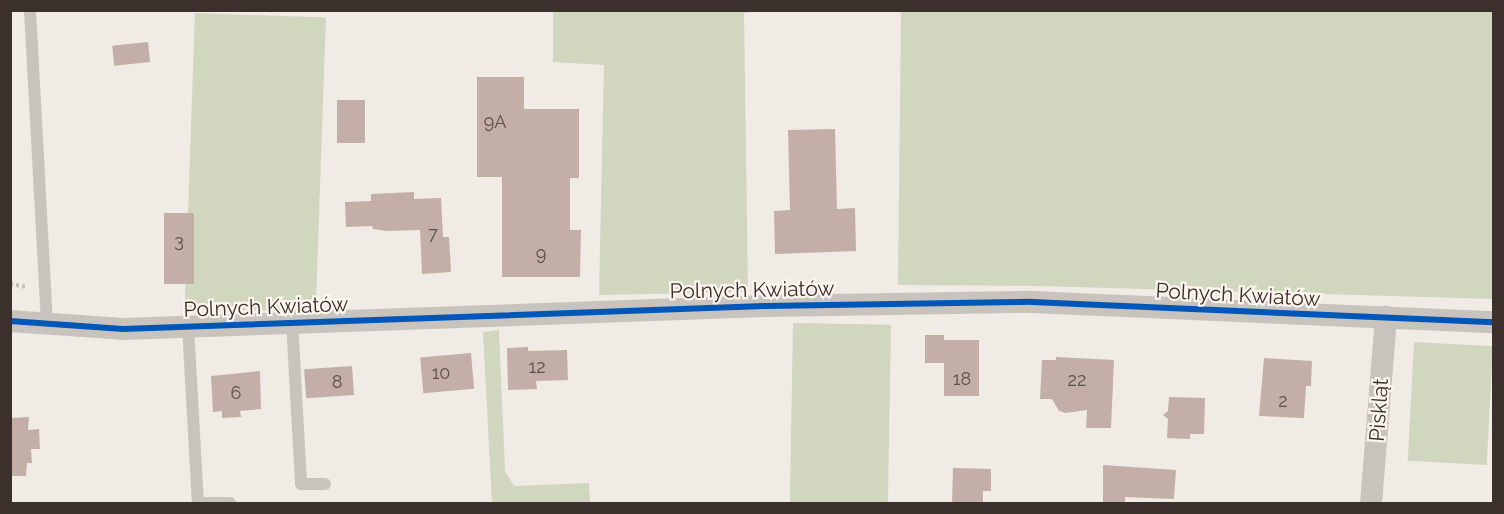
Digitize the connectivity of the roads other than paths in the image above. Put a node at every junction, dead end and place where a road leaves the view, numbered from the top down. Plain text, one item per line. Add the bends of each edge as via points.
1 (30, 10) edge
2 (1386, 318) junction
3 (10, 321) edge
4 (292, 322) junction
5 (1494, 322) edge
6 (47, 323) junction
7 (188, 326) junction
8 (325, 484) dead end
9 (230, 503) edge
10 (1371, 504) edge

1 - 6 lane
2 - 4 street, Polnych Kwiatów via 1032,302 766,306
2 - 5 street, Polnych Kwiatów
2 - 10 street, Piskląt
3 - 6 street, Polnych Kwiatów
4 - 7 street, Polnych Kwiatów
4 - 8 lane via 301,484
6 - 7 street, Polnych Kwiatów via 123,329
7 - 9 lane via 198,502

